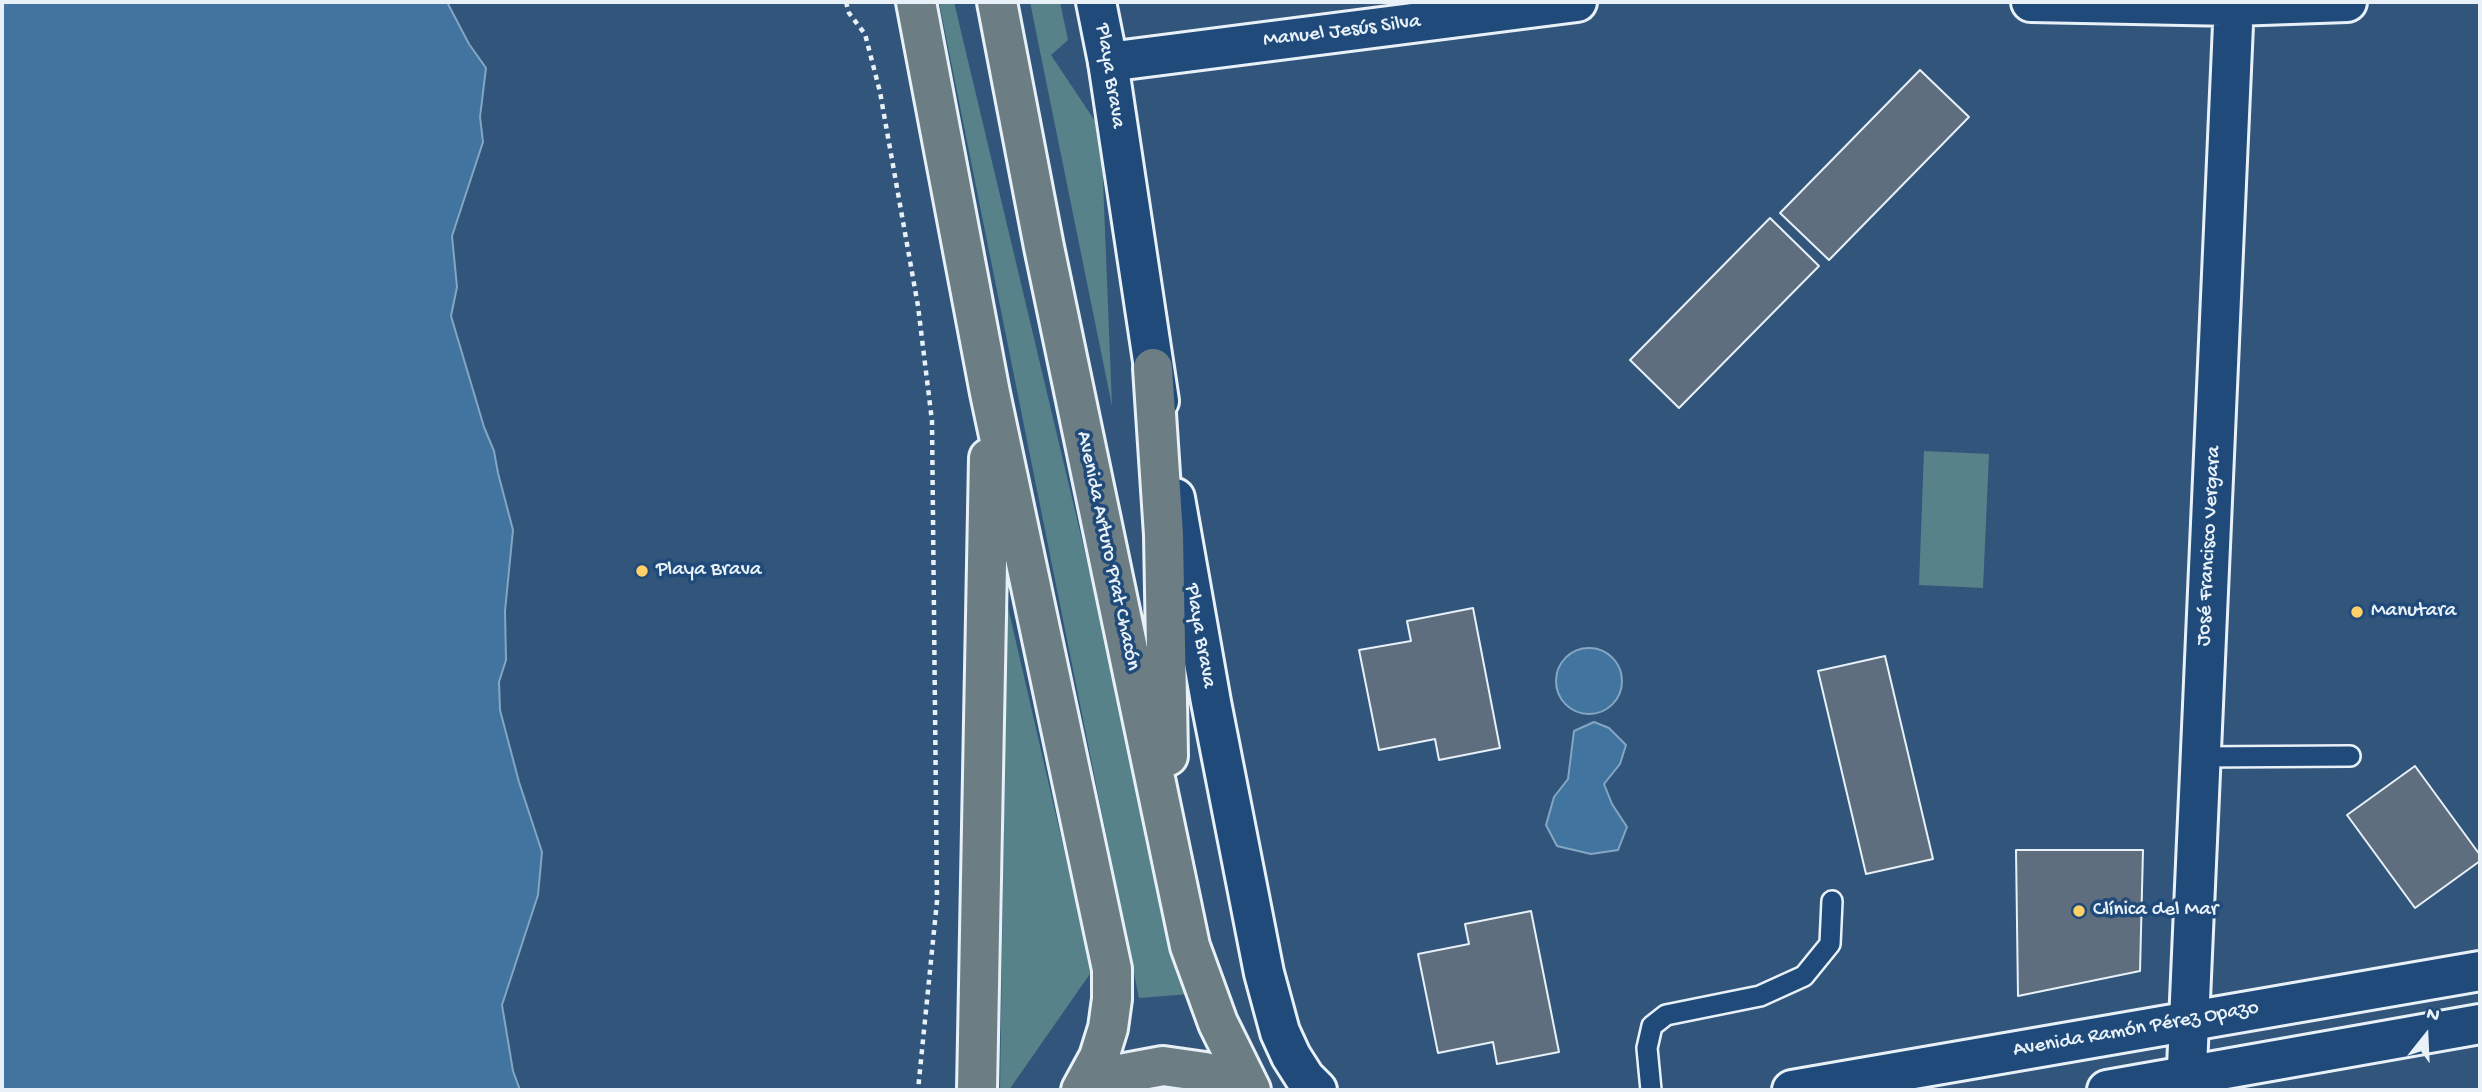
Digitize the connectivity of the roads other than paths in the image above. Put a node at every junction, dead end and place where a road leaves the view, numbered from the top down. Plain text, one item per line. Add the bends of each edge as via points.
1 (916, 2) edge
2 (997, 2) edge
3 (1096, 2) edge
4 (1577, 2) edge
5 (2031, 2) edge
6 (2347, 2) edge
7 (2234, 4) edge
8 (1108, 62) junction
9 (1153, 368) junction
10 (990, 393) junction
11 (2350, 756) dead end
12 (2201, 757) junction
13 (1172, 856) junction
14 (1832, 901) dead end
15 (2480, 971) edge
16 (2189, 1020) junction
17 (2480, 1024) edge
18 (2186, 1083) edge
19 (977, 1090) edge
20 (1081, 1090) edge
21 (1090, 1090) edge
22 (1242, 1090) edge
23 (1251, 1090) edge
24 (1317, 1090) edge
25 (1650, 1090) edge
26 (1792, 1090) edge
27 (2107, 1090) edge

1 - 10 main road
2 - 13 main road, Avenida Arturo Prat Chacón
3 - 8 street, Playa Brava
4 - 8 street, Manuel Jesús Silva
5 - 7 street
6 - 7 street
7 - 12 street, José Francisco Vergara
8 - 9 street, Playa Brava
9 - 13 main road via 1164,535
9 - 24 street, Playa Brava via 1264,972 1291,1056
10 - 19 main road
10 - 20 main road via 1112,969 1108,1028 1099,1058
11 - 12 lane
12 - 16 street, José Francisco Vergara
13 - 23 main road, Avenida Arturo Prat Chacón via 1190,946 1203,985
14 - 25 lane via 1830,944 1804,976 1760,996 1666,1015 1651,1026 1647,1048
15 - 16 street, Avenida Ramón Pérez Opazo
16 - 18 street, José Francisco Vergara
16 - 26 street, Avenida Ramón Pérez Opazo
17 - 18 street
18 - 27 street
21 - 22 main road via 1120,1074 1163,1066 1205,1072

